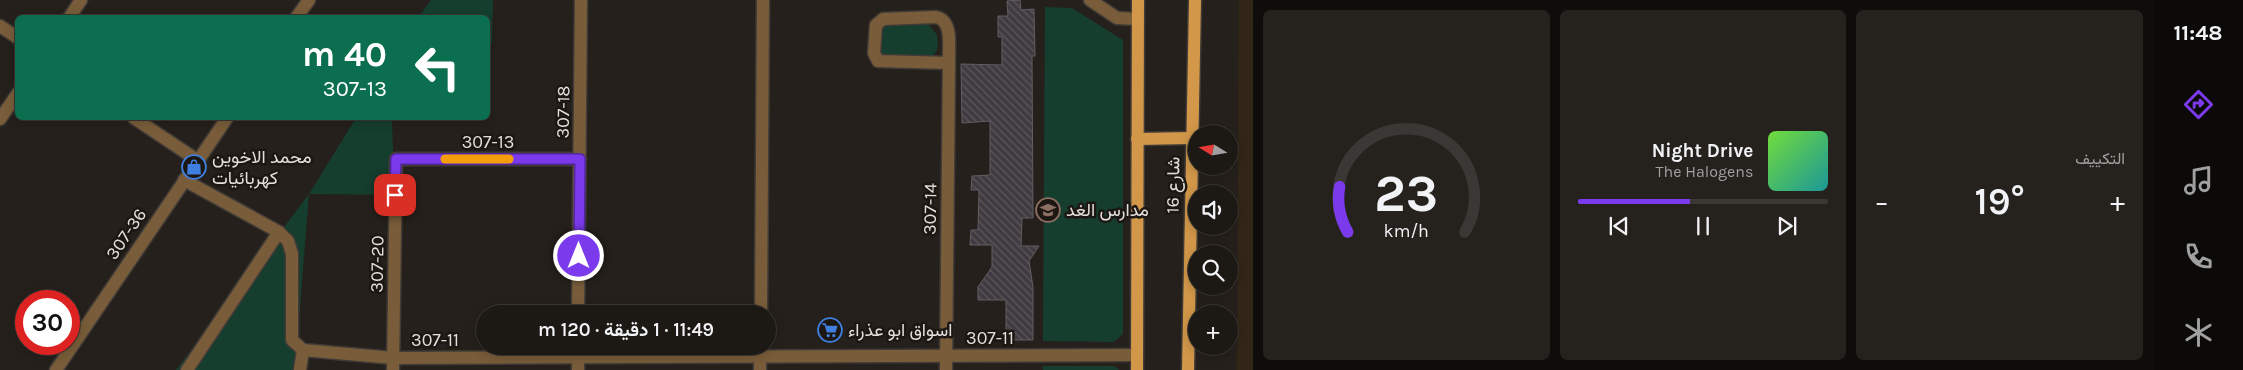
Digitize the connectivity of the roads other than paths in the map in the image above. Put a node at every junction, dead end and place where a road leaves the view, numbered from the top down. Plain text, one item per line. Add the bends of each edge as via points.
1 (81, 0) edge
2 (308, 0) edge
3 (581, 0) edge
4 (763, 0) edge
5 (1090, 0) edge
6 (1138, 0) edge
7 (1195, 0) edge
8 (71, 15) edge
9 (298, 15) edge
10 (1138, 18) junction
11 (0, 26) edge
12 (15, 36) edge
13 (948, 63) junction
14 (15, 97) edge
15 (0, 119) edge
16 (137, 120) edge
17 (226, 120) edge
18 (1191, 125) edge
19 (1188, 138) edge
20 (1137, 139) junction
21 (396, 159) joint
22 (580, 159) junction
23 (197, 160) junction
24 (1191, 175) edge
25 (184, 180) junction
26 (279, 232) junction
27 (578, 305) edge
28 (760, 305) edge
29 (303, 350) junction
30 (776, 351) edge
31 (656, 355) edge
32 (760, 355) edge
33 (1137, 355) junction
34 (946, 356) junction
35 (578, 358) edge
36 (393, 364) edge
37 (56, 370) edge
38 (187, 370) edge
39 (300, 370) edge
40 (760, 370) edge
41 (946, 370) edge
42 (1137, 370) edge
43 (1188, 370) edge

1 - 8 street
2 - 9 street
3 - 22 street, 307-18
4 - 28 street
5 - 10 street via 1116,18
6 - 10 main road, شارع 16
7 - 18 main road, شارع 16
10 - 20 main road, شارع 16
11 - 12 street
13 - 13 street, 307-14 via 948,27 940,18 883,18 876,25 874,53 878,61
13 - 34 street, 307-14
14 - 15 street
16 - 23 street
17 - 23 street, 307-36
19 - 20 main road
20 - 33 main road, شارع 16
21 - 22 street, 307-13
21 - 36 street, 307-20
22 - 27 street, 307-18
23 - 25 street, 307-36
24 - 43 main road, شارع 16
25 - 26 street
25 - 37 street, 307-36
26 - 29 street via 288,241 292,254 292,340
26 - 38 street
29 - 36 street, 307-11
29 - 39 street
30 - 34 street, 307-11
31 - 35 street, 307-11
32 - 40 street
33 - 34 street, 307-11
33 - 42 main road, شارع 16
34 - 41 street, 307-14
35 - 36 street, 307-11

